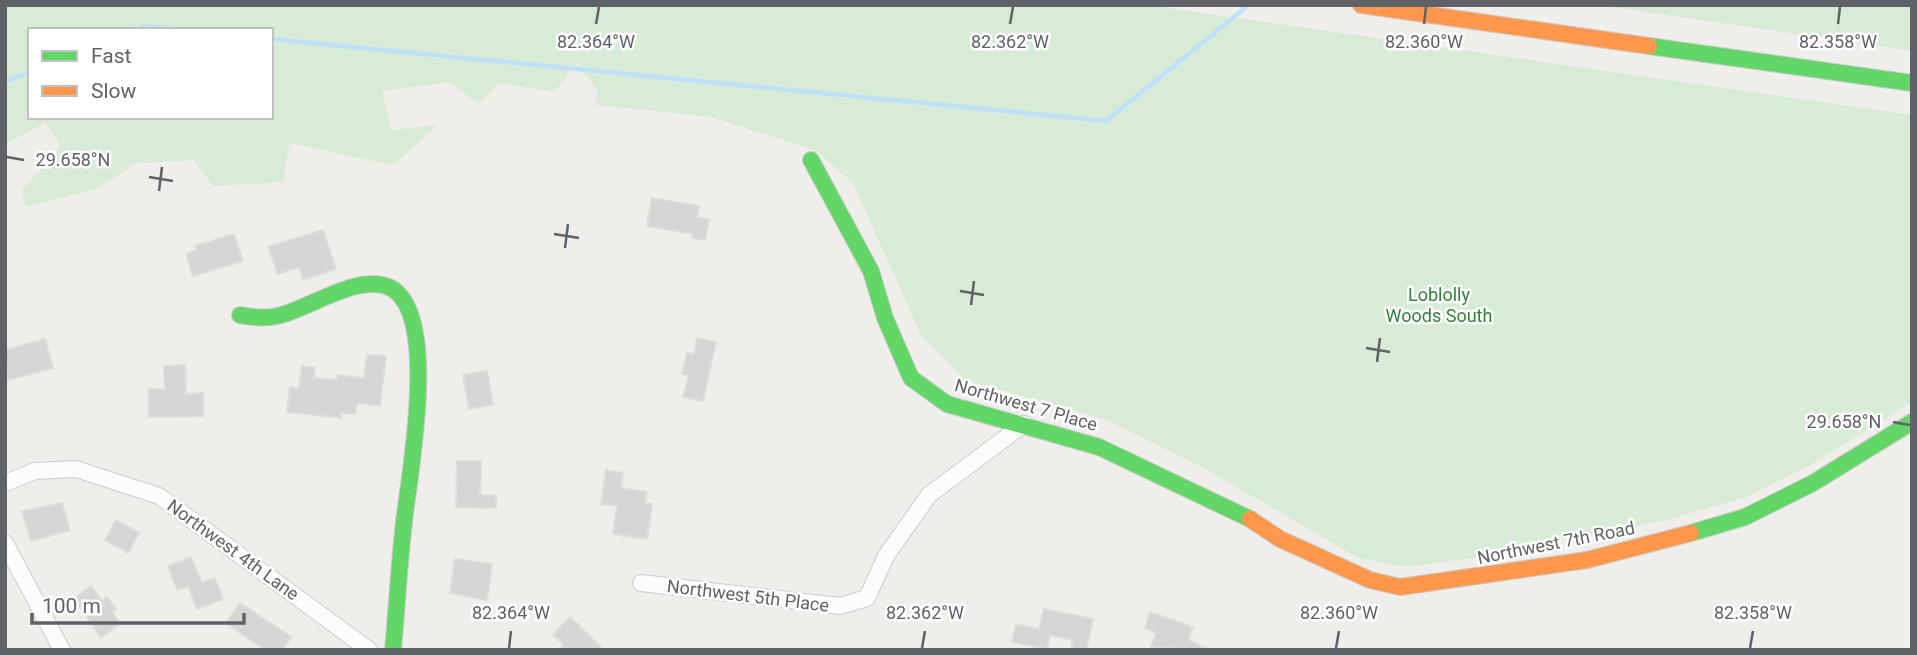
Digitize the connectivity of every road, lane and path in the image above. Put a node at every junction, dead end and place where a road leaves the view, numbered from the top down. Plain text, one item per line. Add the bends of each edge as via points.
1 (1361, 5) edge
2 (1912, 83) edge
3 (811, 160) dead end
4 (240, 315) dead end
5 (1912, 422) edge
6 (1024, 424) junction
7 (5, 483) edge
8 (1200, 494) joint
9 (5, 543) edge
10 (641, 583) dead end
11 (62, 650) edge
12 (369, 650) edge
13 (393, 650) edge

1 - 2 street
3 - 6 street, Northwest 7 Place via 871,271 911,378 947,404
4 - 13 street via 267,318 368,286 388,286 401,295 410,310 419,404
5 - 8 street, Northwest 7th Road via 1813,483 1745,517 1587,560 1400,587 1344,569
6 - 8 street, Northwest 7 Place via 1099,447
6 - 10 street, Northwest 5th Place via 929,495 886,556 867,598 840,606
7 - 12 street, Northwest 4th Lane via 36,471 76,469 159,496
9 - 11 street

